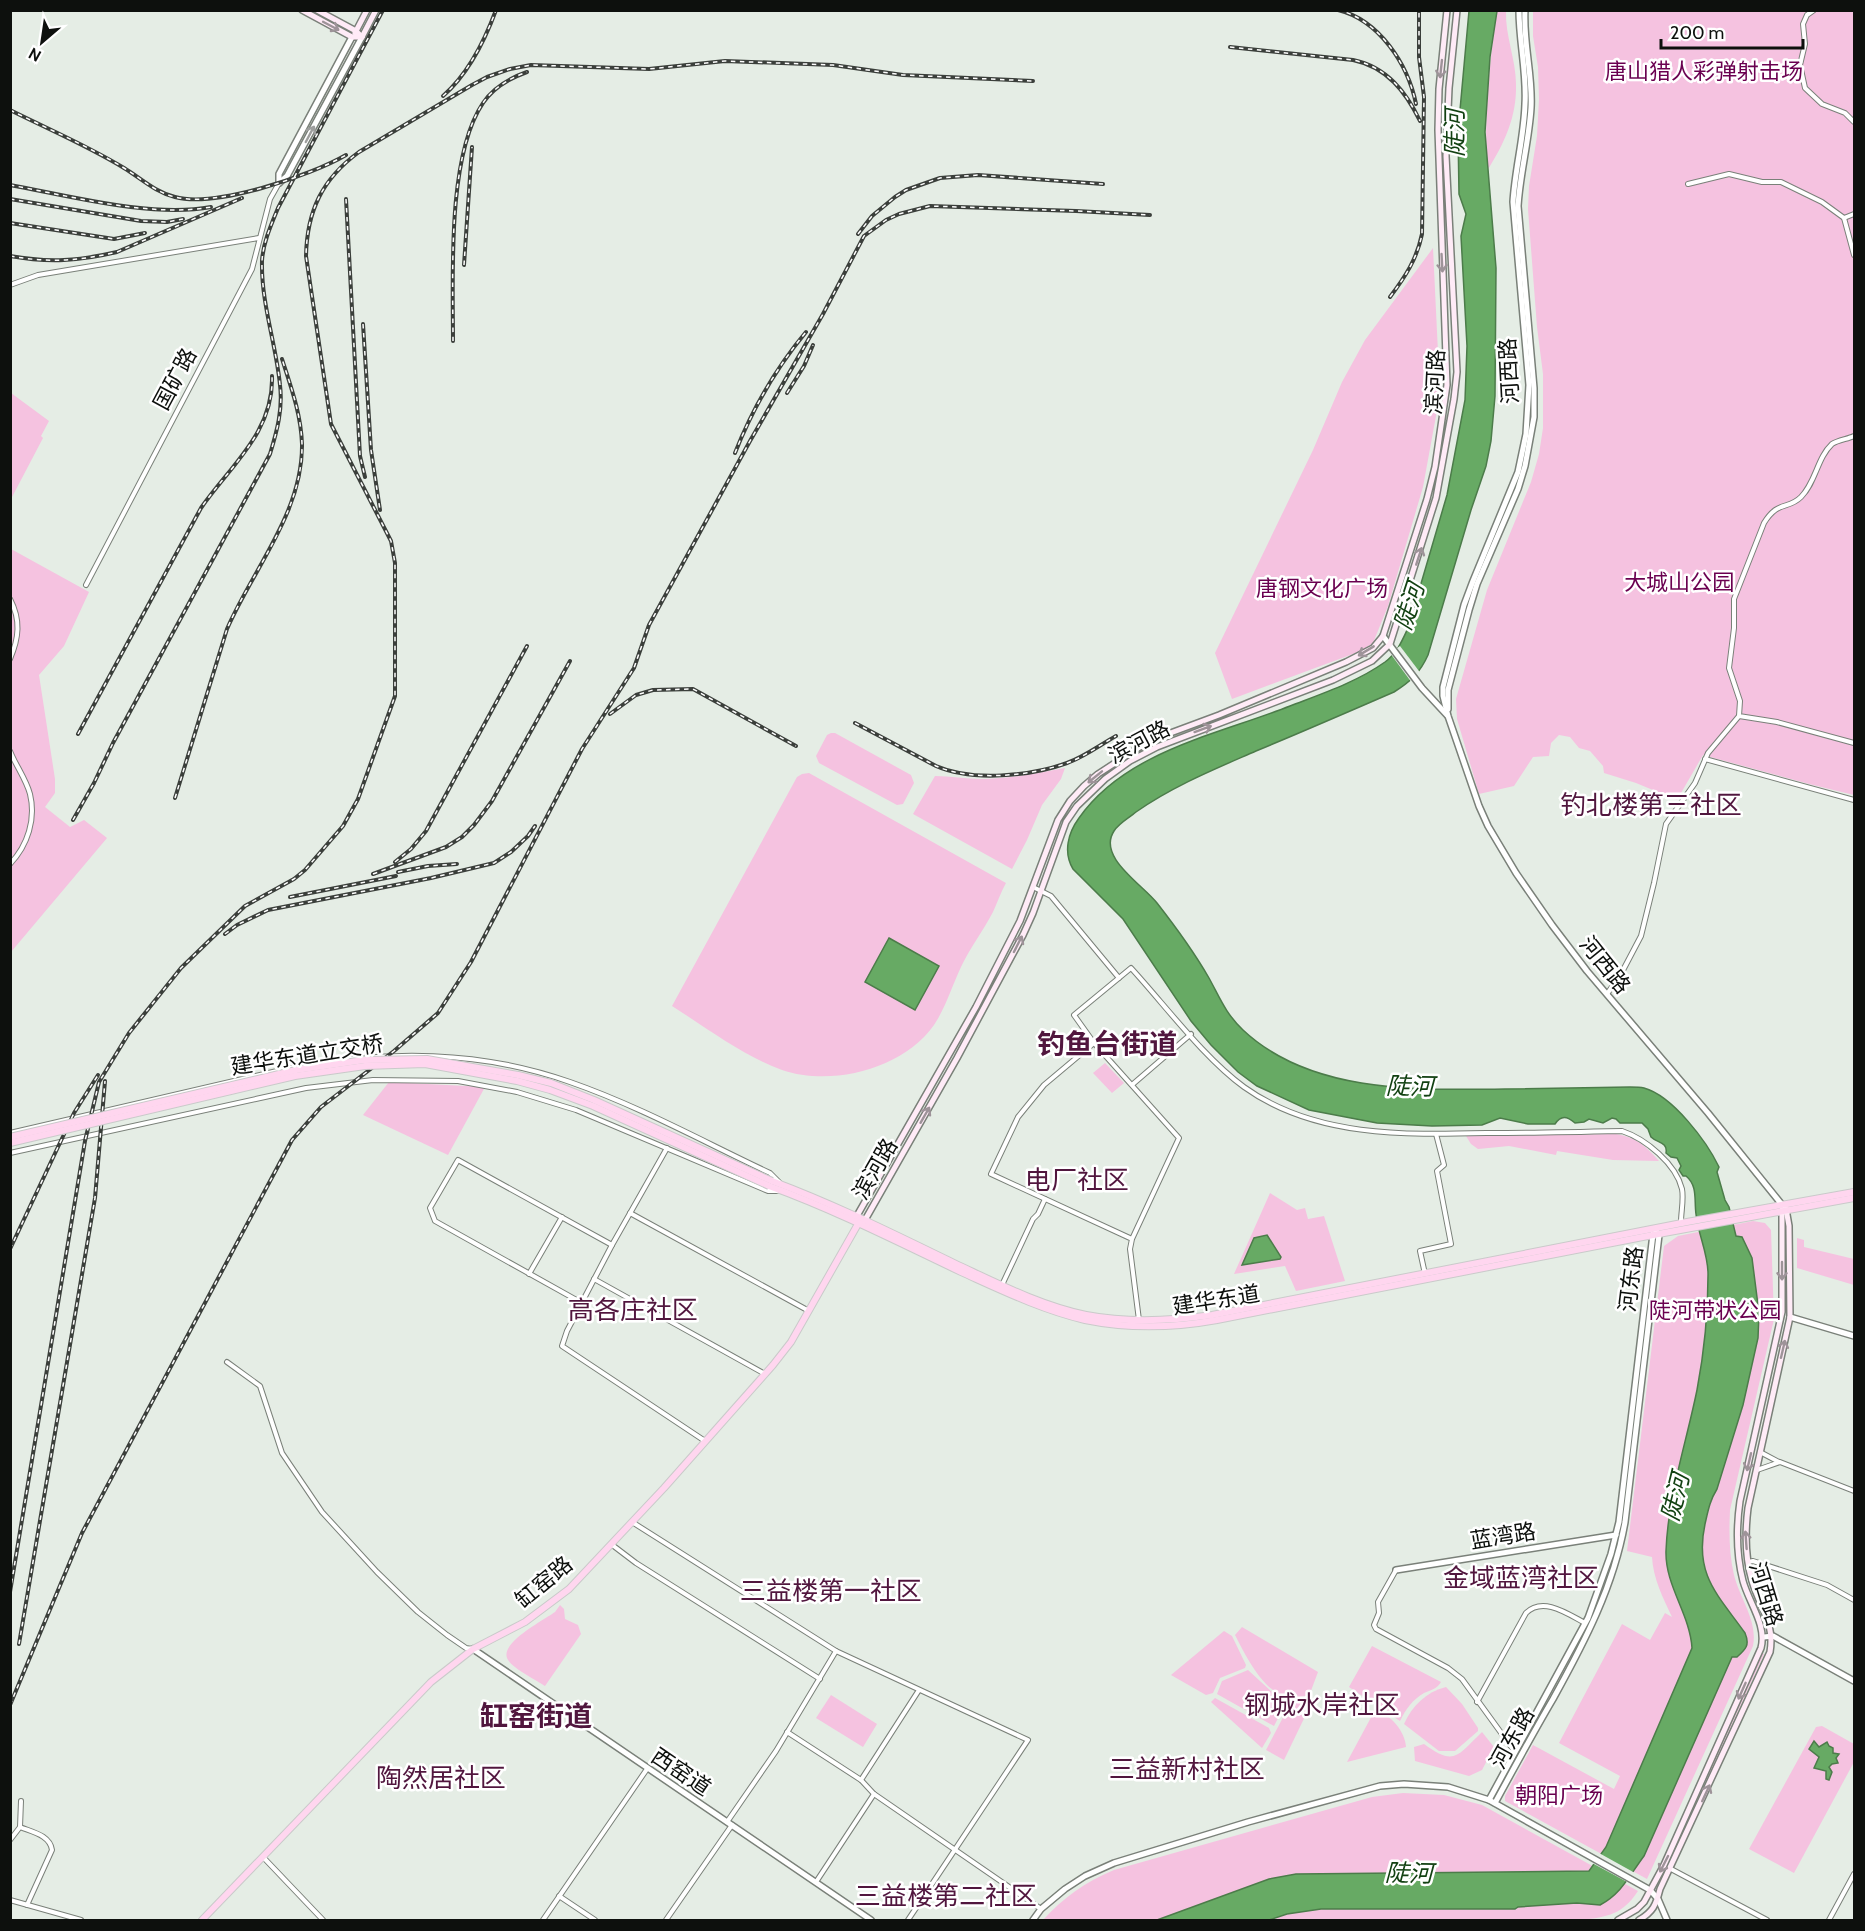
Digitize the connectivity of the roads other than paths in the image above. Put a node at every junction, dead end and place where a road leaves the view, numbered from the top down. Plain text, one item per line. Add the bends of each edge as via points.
1 (302, 10) edge
2 (318, 10) edge
3 (367, 10) edge
4 (376, 10) edge
5 (1448, 10) edge
6 (1457, 10) edge
7 (1519, 10) edge
8 (1525, 10) edge
9 (1814, 10) edge
10 (356, 31) junction
11 (352, 37) junction
12 (362, 37) junction
13 (1854, 122) edge
14 (279, 183) junction
15 (1688, 184) dead end
16 (1854, 214) edge
17 (1844, 218) junction
18 (259, 238) junction
19 (1854, 255) edge
20 (10, 285) edge
21 (1854, 436) edge
22 (86, 585) dead end
23 (10, 598) edge
24 (1383, 636) junction
25 (1392, 646) junction
26 (10, 659) edge
27 (1448, 716) junction
28 (1739, 716) junction
29 (1854, 743) edge
30 (10, 751) edge
31 (1705, 759) junction
32 (1854, 800) edge
33 (10, 864) edge
34 (1033, 887) junction
35 (1040, 891) junction
36 (1119, 978) junction
37 (1607, 994) junction
38 (1191, 1034) junction
39 (1094, 1043) junction
40 (1133, 1084) junction
41 (10, 1133) edge
42 (1436, 1134) junction
43 (10, 1137) edge
44 (10, 1143) edge
45 (667, 1148) junction
46 (10, 1153) edge
47 (770, 1183) junction
48 (782, 1188) junction
49 (1854, 1192) edge
50 (1854, 1198) edge
51 (1045, 1199) junction
52 (1784, 1209) junction
53 (630, 1213) junction
54 (562, 1217) junction
55 (857, 1220) junction
56 (865, 1220) junction
57 (1686, 1224) junction
58 (1655, 1233) junction
59 (1132, 1239) junction
60 (612, 1245) junction
61 (529, 1274) junction
62 (1425, 1274) junction
63 (594, 1279) junction
64 (1002, 1286) junction
65 (582, 1304) junction
66 (809, 1311) junction
67 (1790, 1317) junction
68 (1139, 1320) junction
69 (1854, 1336) edge
70 (227, 1362) dead end
71 (765, 1374) junction
72 (705, 1442) junction
73 (1760, 1452) junction
74 (1780, 1462) junction
75 (1756, 1470) junction
76 (1854, 1491) edge
77 (632, 1522) junction
78 (1616, 1536) junction
79 (611, 1544) junction
80 (1748, 1562) junction
81 (1396, 1570) joint
82 (1854, 1600) edge
83 (1585, 1623) junction
84 (1773, 1636) junction
85 (1764, 1637) junction
86 (473, 1649) junction
87 (836, 1651) junction
88 (820, 1679) junction
89 (1854, 1681) edge
90 (919, 1690) junction
91 (1478, 1702) junction
92 (788, 1732) junction
93 (1516, 1753) junction
94 (647, 1769) junction
95 (861, 1780) junction
96 (874, 1794) junction
97 (21, 1801) dead end
98 (1492, 1801) junction
99 (730, 1824) junction
100 (20, 1827) junction
101 (10, 1840) edge
102 (956, 1851) junction
103 (263, 1857) junction
104 (1671, 1869) junction
105 (1854, 1874) edge
106 (816, 1882) junction
107 (1650, 1890) junction
108 (560, 1896) junction
109 (1658, 1899) junction
110 (10, 1900) edge
111 (27, 1905) junction
112 (1041, 1909) junction
113 (81, 1920) edge
114 (202, 1920) edge
115 (323, 1920) edge
116 (543, 1920) edge
117 (595, 1920) edge
118 (666, 1920) edge
119 (872, 1920) edge
120 (908, 1920) edge
121 (1033, 1920) edge
122 (1618, 1920) edge
123 (1639, 1920) edge
124 (1667, 1920) edge
125 (1767, 1920) edge
126 (1829, 1920) edge

1 -> 11 main road
2 - 10 main road
3 - 10 main road, 国矿路
4 - 12 main road, 国矿路
5 -> 24 main road, 滨河路 via 1438,130 1447,385 1425,507
25 -> 6 main road, 滨河路 via 1436,498 1454,399 1446,156
7 - 27 street, 河西路 via 1526,104 1513,202 1529,408 1518,472 1464,605 1443,687
8 - 27 street, 河西路 via 1531,108 1518,206 1534,417 1518,489 1469,610 1448,690
9 - 13 street via 1803,24 1805,44 1800,65 1805,88 1822,104 1845,113
10 - 11 main road, 国矿路
10 - 12 main road
11 - 12 main road
11 - 14 street, 国矿路 via 279,174
14 -> 12 street, 国矿路 via 287,176
14 - 18 street, 国矿路
15 - 17 street via 1729,174 1781,182
16 - 17 street
17 - 19 street
18 - 20 street via 38,275
18 - 22 street, 国矿路 via 252,268
21 - 28 street via 1833,444 1799,500 1771,512 1764,523 1734,599 1729,668 1740,701
23 - 26 street via 18,624 17,643
24 - 25 street
24 -> 34 main road, 滨河路 via 1373,648 1346,662 1149,741 1098,774 1070,801 1058,820
25 - 27 street
35 -> 25 main road, 滨河路 via 1066,822 1090,791 1122,767 1157,747 1333,680 1372,661
27 - 37 street, 河西路 via 1488,826 1552,925
28 - 29 street
28 - 31 street
30 - 33 street via 30,793 32,812 23,848
31 - 32 street
31 - 37 street via 1695,783 1666,824 1641,936
34 - 35 street
34 - 55 main road, 滨河路 via 976,1006
35 - 36 street via 1052,896
56 -> 35 main road, 滨河路 via 984,1010 1023,935
36 - 38 street via 1131,968
36 - 39 street via 1074,1015
37 - 52 street, 河西路
38 - 40 street
38 - 42 street via 1243,1086 1291,1113 1372,1131
39 - 40 street
39 - 51 street via 1044,1085 1018,1117 991,1174
40 - 59 street via 1179,1138
41 - 48 street via 294,1067 381,1055 429,1055 507,1065 568,1081 770,1173
42 - 57 street via 1632,1134 1652,1148 1678,1179
42 - 62 street via 1444,1165 1437,1172 1451,1244 1419,1251
43 - 47 main road, 建华东道立交桥, bridge via 296,1070 363,1060 427,1059 551,1083
44 - 47 main road, 建华东道立交桥, bridge via 295,1076 364,1066 425,1064 549,1090
45 - 46 street via 546,1100 458,1081 416,1079 306,1089
45 - 48 street via 768,1191
45 - 53 street
47 - 48 main road, 建华东道
48 - 55 main road, 建华东道
49 - 52 main road
50 - 52 main road
51 - 59 street
51 - 64 street
52 - 57 main road
52 - 67 main road, 河西路
52 -> 85 main road, 河西路 via 1782,1312 1740,1501 1737,1532 1743,1583
53 - 60 street
53 - 66 street
54 - 60 street
54 - 61 street
54 - 61 street via 458,1160 430,1208 435,1221
55 - 56 main road, 建华东道
55 - 58 main road, 建华东道 via 1023,1300 1085,1320 1129,1326 1189,1325
55 - 66 main road, 缸窑路
56 - 64 main road, 建华东道
57 - 58 main road, 建华东道
57 - 58 main road, 建华东道
58 - 62 main road, 建华东道
58 - 78 street, 河东路
58 - 98 street, 河东路 via 1625,1522 1617,1559 1579,1652
59 - 68 street
60 - 63 street
61 - 65 street
62 - 68 main road, 建华东道 via 1212,1315
63 - 65 street
63 - 71 street
64 - 68 main road, 建华东道 via 1086,1315
65 - 72 street via 562,1346
66 - 71 main road, 缸窑路
67 - 69 street
73 -> 67 main road, 河西路
70 - 86 street via 260,1386 282,1453 328,1520 418,1612 466,1648
71 - 72 main road, 缸窑路
72 - 77 main road, 缸窑路
73 - 74 street
73 - 75 main road, 河西路
74 - 75 street
74 - 76 street
80 -> 75 main road, 河西路 via 1745,1529
77 - 79 main road, 缸窑路
77 - 87 street
78 - 81 street, 蓝湾路
78 - 83 street, 河东路
79 - 86 main road, 缸窑路 via 569,1589 525,1622
79 - 88 street
80 - 82 street via 1827,1585
80 - 84 main road, 河西路
81 - 91 street via 1378,1602 1376,1629 1448,1668 1462,1679
83 - 91 street via 1556,1608 1531,1608
83 - 93 street, 河东路
84 - 85 street
84 - 89 street
104 -> 84 main road, 河西路 via 1770,1652
85 -> 107 main road, 河西路
86 - 94 street, 西窑道
86 - 103 main road, 缸窑路 via 431,1682
87 - 88 street
87 - 90 street
88 - 92 street
90 - 95 street
90 - 102 street via 1028,1740
91 - 93 street
92 - 95 street
92 - 99 street
93 - 98 street, 河东路
94 - 99 street, 西窑道
94 - 108 street
95 - 96 street
96 - 102 street
96 - 106 street
97 - 100 street
98 - 107 street, 河东路
98 - 112 street, 河东路 via 1448,1787 1380,1786 1114,1863 1075,1883
99 - 106 street, 西窑道
99 - 118 street
100 - 101 street
100 - 111 street via 49,1840 52,1850
102 - 112 street
102 - 120 street
103 - 114 main road, 缸窑路
103 - 115 street
104 - 109 main road, 河西路
104 - 125 street
105 - 126 street
106 - 119 street, 西窑道
107 - 109 street, 河东路
107 - 122 main road, 河西路 via 1637,1909
108 - 116 street
108 - 117 street
109 - 123 main road, 河西路 via 1652,1912
109 - 124 street, 河东路
110 - 111 street
111 - 113 street
112 - 121 street, 河东路

